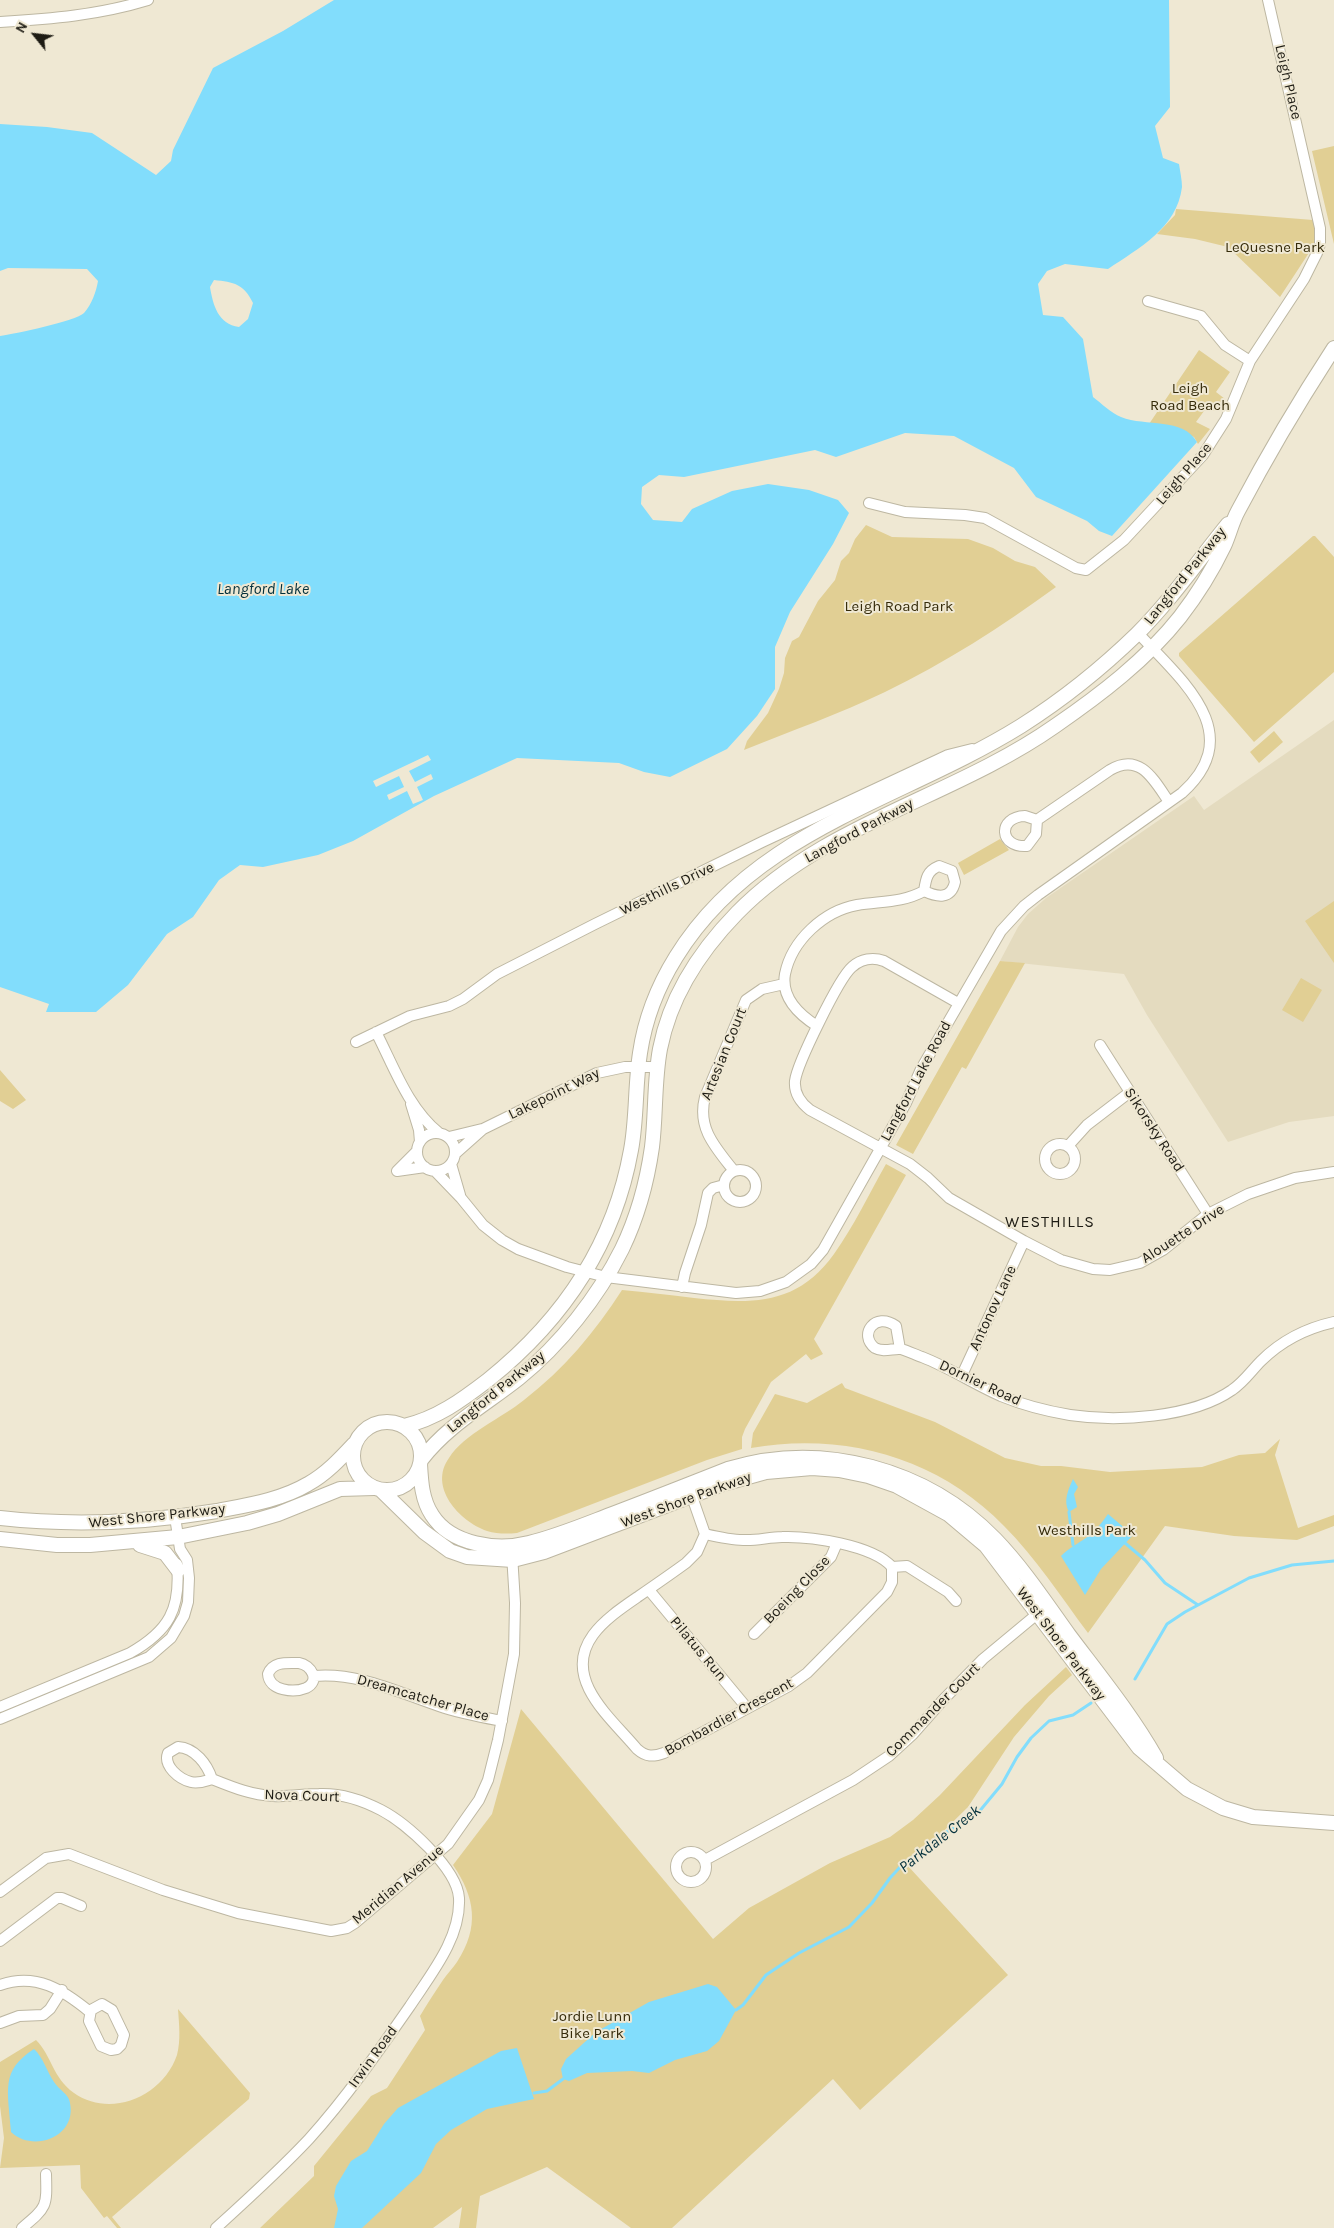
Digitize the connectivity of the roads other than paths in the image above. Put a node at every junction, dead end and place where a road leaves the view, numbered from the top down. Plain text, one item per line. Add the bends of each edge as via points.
1 (148, 0) edge
2 (1268, 0) edge
3 (0, 22) edge
4 (1148, 301) dead end
5 (1334, 348) edge
6 (1250, 361) junction
7 (869, 504) dead end
8 (1236, 514) junction
9 (1138, 632) junction
10 (1152, 648) junction
11 (984, 746) junction
12 (1169, 802) junction
13 (1037, 820) dead end
14 (924, 890) dead end
15 (784, 984) junction
16 (958, 1003) junction
17 (817, 1026) junction
18 (376, 1032) junction
19 (356, 1042) dead end
20 (1100, 1045) dead end
21 (639, 1067) junction
22 (658, 1067) junction
23 (1130, 1092) junction
24 (409, 1099) junction
25 (483, 1129) junction
26 (439, 1132) junction
27 (449, 1137) junction
28 (1068, 1146) dead end
29 (418, 1147) junction
30 (880, 1148) junction
31 (456, 1153) junction
32 (451, 1164) junction
33 (430, 1169) junction
34 (734, 1171) junction
35 (1334, 1172) edge
36 (724, 1185) junction
37 (461, 1198) junction
38 (1208, 1214) junction
39 (1024, 1241) junction
40 (586, 1272) junction
41 (606, 1277) junction
42 (682, 1287) junction
43 (1334, 1322) edge
44 (900, 1349) dead end
45 (962, 1375) junction
46 (404, 1426) junction
47 (354, 1444) junction
48 (420, 1462) junction
49 (378, 1489) junction
50 (690, 1490) junction
51 (175, 1517) junction
52 (0, 1518) edge
53 (705, 1534) junction
54 (0, 1539) edge
55 (132, 1543) junction
56 (179, 1543) junction
57 (837, 1543) junction
58 (512, 1553) junction
59 (892, 1567) junction
60 (178, 1570) junction
61 (648, 1590) junction
62 (956, 1601) dead end
63 (1043, 1609) junction
64 (754, 1634) dead end
65 (314, 1676) dead end
66 (0, 1707) edge
67 (747, 1708) junction
68 (0, 1719) edge
69 (502, 1721) junction
70 (212, 1779) dead end
71 (1334, 1823) edge
72 (436, 1856) junction
73 (705, 1860) dead end
74 (0, 1892) edge
75 (81, 1906) dead end
76 (0, 1941) edge
77 (0, 1985) edge
78 (62, 1990) junction
79 (90, 2012) dead end
80 (0, 2024) edge
81 (46, 2174) dead end
82 (22, 2228) edge
83 (216, 2228) edge

1 - 3 street via 84,16
2 - 6 street, Leigh Place via 1321,236 1317,253 1304,278
4 - 6 street via 1200,316 1225,345
5 - 8 main road, Langford Parkway
6 - 7 street, Leigh Place via 1226,419 1203,455 1124,540 1086,570 1076,568 985,518 905,512
8 - 9 main road, Langford Parkway via 1178,588
8 - 10 main road, Langford Parkway via 1207,578 1180,617
9 - 10 street, Langford Lake Road
9 - 11 main road, Langford Parkway via 1055,703
10 - 12 street, Langford Lake Road via 1199,701 1209,729 1208,752 1198,776
10 - 22 main road, Langford Parkway via 1053,728 989,765 839,838 769,884 731,920 685,980 668,1018
11 - 18 street, Westhills Drive via 948,755 762,842 497,974 449,1006 410,1016
11 - 21 main road, Langford Parkway via 817,829 752,872 722,900 682,948 661,984 650,1013
12 - 13 street via 1145,770 1121,765
12 - 16 street, Langford Lake Road via 1024,906 1001,931
14 - 15 street via 895,901 846,908 826,918 807,934 793,953
15 - 17 street via 798,1012
15 - 34 street, Artesian Court via 762,989 746,1000 705,1096 702,1113 707,1135
16 - 17 street, Alouette Drive via 884,961 868,959 847,972
16 - 30 street, Langford Lake Road
17 - 30 street, Alouette Drive via 796,1076 798,1097 810,1110
18 - 19 street, Westhills Drive
18 - 24 street
20 - 23 street, Sikorsky Road
21 - 22 street, Lakepoint Way
21 - 25 street, Lakepoint Way via 597,1072
21 - 40 main road, Langford Parkway via 632,1148 624,1182 611,1223
22 - 41 main road, Langford Parkway via 652,1146 645,1182 623,1247
23 - 28 street via 1087,1125
23 - 38 street, Sikorsky Road
24 - 26 street via 430,1126
24 - 29 street via 419,1130
25 - 27 street, Lakepoint Way
25 - 31 street, Lakepoint Way
26 - 27 street
26 - 29 street via 428,1134
27 - 31 street
29 - 33 street via 419,1160
29 - 33 street via 397,1171
30 - 39 street, Alouette Drive via 919,1170 949,1198
30 - 42 street, Langford Lake Road via 823,1250 799,1275 771,1288 748,1293
31 - 32 street
32 - 33 street via 443,1170
32 - 37 street, Langford Lake Road
33 - 37 street, Langford Lake Road
34 - 36 street via 728,1175
34 - 36 street, Artesian Court via 745,1171 754,1179 751,1197 733,1200
35 - 38 street, Alouette Drive via 1276,1184
36 - 42 street via 708,1193
37 - 40 street, Langford Lake Road via 482,1225 518,1249
38 - 39 street, Alouette Drive via 1151,1258 1126,1268 1102,1270 1078,1266
39 - 45 street, Antonov Lane
40 - 41 street, Langford Lake Road
40 - 46 main road, Langford Parkway via 553,1319 510,1362 443,1412
41 - 42 street, Langford Lake Road
41 - 48 main road, Langford Parkway via 564,1333 538,1360 503,1390 450,1427
43 - 45 street, Dornier Road via 1274,1349 1242,1383 1222,1396 1160,1415 1108,1418 1051,1412 1001,1396
44 - 45 street, Dornier Road
46 - 47 main road via 376,1424 367,1428
46 - 48 main road via 417,1441
47 - 49 main road via 352,1455 358,1475 365,1483
47 - 51 main road, West Shore Parkway via 321,1476 292,1492 239,1507
48 - 49 main road via 410,1482 396,1489
48 - 58 main road, West Shore Parkway via 424,1500 443,1528 458,1538
49 - 56 main road, West Shore Parkway via 340,1489 278,1514
49 - 58 main road, West Shore Parkway via 424,1532 450,1551 467,1557
50 - 53 street
50 - 58 main road, West Shore Parkway via 544,1552
50 - 63 main road, West Shore Parkway via 766,1472 812,1468 868,1476 897,1486 948,1514 971,1532
51 - 52 main road, West Shore Parkway via 69,1524
51 - 56 street
53 - 57 street via 742,1540 782,1537
53 - 61 street, Bombardier Crescent via 693,1558
54 - 55 main road, West Shore Parkway via 57,1545
55 - 56 main road, West Shore Parkway
55 - 60 main road via 165,1553
56 - 60 street
56 - 68 street via 187,1560 188,1602 179,1626 161,1648 135,1664
57 - 59 street via 875,1556
57 - 64 street, Boeing Close via 831,1557
58 - 69 street, Meridian Avenue via 516,1629
59 - 62 street via 907,1566 948,1592
59 - 67 street, Bombardier Crescent via 892,1582 887,1592 806,1673 789,1686
60 - 66 street via 177,1600 171,1617 148,1643 130,1654
61 - 67 street, Pilatus Run
61 - 67 street, Bombardier Crescent via 606,1618 588,1642 585,1678 593,1697 637,1749 651,1757
63 - 71 main road, West Shore Parkway via 1125,1709 1161,1768 1187,1789 1223,1808 1253,1816
63 - 73 street, Commander Court via 976,1666 889,1756 853,1780
65 - 69 street, Dreamcatcher Place via 330,1674 375,1683 440,1707
69 - 72 street, Meridian Avenue via 488,1780 479,1800 458,1832
70 - 72 street, Nova Court via 255,1794 338,1795 363,1802 398,1820
72 - 74 street, Meridian Avenue via 355,1923 331,1931 212,1906 69,1854 46,1858
72 - 83 street, Irwin Road via 454,1880 459,1896 457,1922 438,1964 342,2100 281,2167
75 - 76 street via 57,1898
77 - 78 street via 33,1980
78 - 79 street
78 - 80 street via 43,2015 19,2016
81 - 82 street via 44,2208

